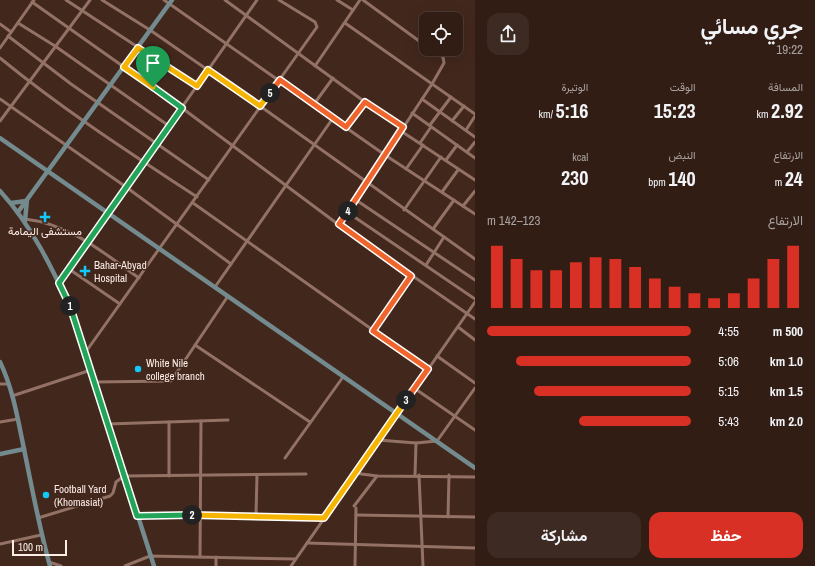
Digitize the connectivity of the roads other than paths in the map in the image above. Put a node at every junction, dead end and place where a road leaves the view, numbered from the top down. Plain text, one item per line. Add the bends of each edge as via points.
1 (66, 0) edge
2 (90, 0) edge
3 (102, 0) edge
4 (164, 0) edge
5 (225, 0) edge
6 (257, 0) edge
7 (279, 0) edge
8 (337, 0) edge
9 (360, 0) edge
10 (363, 0) edge
11 (33, 1) edge
12 (171, 2) edge
13 (353, 10) junction
14 (82, 11) junction
15 (246, 15) junction
16 (18, 23) junction
17 (345, 23) junction
18 (0, 24) edge
19 (69, 28) junction
20 (150, 30) junction
21 (11, 32) junction
22 (8, 36) junction
23 (419, 41) edge
24 (227, 44) junction
25 (55, 46) junction
26 (0, 48) edge
27 (138, 48) junction
28 (297, 53) junction
29 (439, 56) edge
30 (0, 58) edge
31 (44, 64) junction
32 (315, 66) junction
33 (124, 67) junction
34 (208, 70) junction
35 (333, 78) junction
36 (280, 80) junction
37 (30, 82) junction
38 (432, 84) junction
39 (111, 85) junction
40 (197, 86) junction
41 (452, 97) junction
42 (0, 99) edge
43 (422, 99) junction
44 (365, 102) junction
45 (98, 103) junction
46 (314, 104) junction
47 (260, 106) junction
48 (464, 106) junction
49 (10, 107) junction
50 (182, 108) junction
51 (440, 112) junction
52 (412, 113) junction
53 (475, 115) edge
54 (333, 118) junction
55 (0, 121) edge
56 (85, 121) junction
57 (452, 121) junction
58 (169, 126) junction
59 (430, 126) junction
60 (346, 127) junction
61 (402, 129) junction
62 (466, 130) junction
63 (475, 137) edge
64 (0, 138) edge
65 (475, 142) edge
66 (157, 143) junction
67 (422, 144) junction
68 (66, 145) junction
69 (313, 145) junction
70 (457, 145) junction
71 (232, 146) junction
72 (466, 152) junction
73 (385, 155) junction
74 (441, 157) junction
75 (475, 158) edge
76 (446, 160) junction
77 (143, 162) junction
78 (406, 169) junction
79 (458, 170) junction
80 (48, 171) junction
81 (208, 180) junction
82 (424, 180) junction
83 (475, 180) edge
84 (367, 183) junction
85 (286, 186) junction
86 (126, 187) junction
87 (0, 191) edge
88 (475, 191) edge
89 (442, 192) junction
90 (197, 197) junction
91 (27, 200) junction
92 (356, 200) junction
93 (454, 200) junction
94 (11, 203) junction
95 (193, 203) junction
96 (463, 206) junction
97 (404, 210) junction
98 (18, 212) junction
99 (348, 212) junction
100 (108, 213) junction
101 (475, 214) edge
102 (25, 220) junction
103 (178, 224) junction
104 (339, 224) junction
105 (433, 229) junction
106 (444, 237) junction
107 (88, 242) junction
108 (247, 242) junction
109 (161, 249) junction
110 (434, 252) junction
111 (475, 259) edge
112 (232, 264) junction
113 (426, 265) junction
114 (69, 269) junction
115 (411, 276) junction
116 (139, 278) junction
117 (475, 280) edge
118 (59, 283) junction
119 (215, 287) junction
120 (228, 296) junction
121 (475, 299) edge
122 (475, 302) edge
123 (120, 304) junction
124 (467, 314) junction
125 (475, 319) edge
126 (458, 327) junction
127 (373, 331) junction
128 (475, 340) edge
129 (196, 345) junction
130 (86, 353) junction
131 (438, 356) junction
132 (0, 362) edge
133 (428, 369) junction
134 (91, 370) junction
135 (343, 377) junction
136 (95, 382) junction
137 (475, 383) edge
138 (0, 384) edge
139 (9, 384) junction
140 (414, 388) junction
141 (475, 388) edge
142 (12, 396) junction
143 (396, 413) junction
144 (454, 416) junction
145 (18, 419) junction
146 (228, 420) dead end
147 (201, 421) junction
148 (0, 422) edge
149 (168, 422) junction
150 (310, 422) junction
151 (107, 424) junction
152 (475, 430) edge
153 (378, 440) junction
154 (437, 441) junction
155 (416, 443) junction
156 (24, 449) junction
157 (0, 454) edge
158 (284, 458) dead end
159 (475, 468) edge
160 (354, 472) junction
161 (306, 474) dead end
162 (201, 475) junction
163 (257, 475) junction
164 (415, 475) junction
165 (419, 475) junction
166 (449, 475) junction
167 (124, 476) junction
168 (170, 476) junction
169 (377, 476) junction
170 (475, 476) edge
171 (201, 515) junction
172 (256, 515) junction
173 (356, 515) junction
174 (137, 516) junction
175 (420, 516) junction
176 (448, 517) junction
177 (475, 517) edge
178 (38, 518) junction
179 (324, 518) junction
180 (41, 535) junction
181 (0, 539) edge
182 (307, 543) junction
183 (0, 544) edge
184 (355, 544) junction
185 (424, 546) junction
186 (475, 548) edge
187 (150, 556) junction
188 (200, 557) junction
189 (216, 557) junction
190 (295, 559) junction
191 (49, 564) edge
192 (61, 566) edge
193 (124, 566) edge
194 (154, 566) edge
195 (216, 566) edge
196 (291, 566) edge
197 (355, 566) edge
198 (423, 566) edge

1 - 14 street
2 - 14 street
3 - 20 street
4 - 12 street
5 - 15 street
6 - 15 street
7 - 28 street via 317,24
8 - 13 street
9 - 13 street
10 - 23 street
11 - 16 street
11 - 19 street
12 - 20 main road
12 - 24 street
13 - 17 street
14 - 19 street
14 - 27 street
15 - 24 street
15 - 28 street
16 - 21 street
16 - 25 street
17 - 32 street
17 - 38 street
18 - 21 street
19 - 25 street
19 - 33 street
20 - 27 main road
20 - 34 street
21 - 22 street
22 - 26 street
22 - 31 street
24 - 34 street
24 - 36 street
25 - 31 street
25 - 39 street
27 - 33 main road
27 - 40 street
28 - 32 street
28 - 36 street
29 - 38 street via 444,60
30 - 37 street
31 - 37 street
31 - 45 street
32 - 35 street
33 - 39 main road
33 - 50 street
34 - 40 street
34 - 47 street
35 - 44 street
35 - 46 street
36 - 46 street
36 - 47 street
37 - 49 street
37 - 56 street
38 - 41 street
38 - 43 street
39 - 45 main road
39 - 58 street
40 - 50 street
41 - 48 street
41 - 51 street
42 - 49 street
43 - 51 street
43 - 52 street
44 - 60 street
44 - 61 street
45 - 56 main road
45 - 66 street
46 - 54 street
47 - 69 street
47 - 71 street
48 - 53 street
48 - 57 street
49 - 55 street
49 - 68 street
50 - 58 street
50 - 71 street
51 - 57 street
51 - 59 street
52 - 59 street
52 - 61 street
53 - 62 street
54 - 60 street
54 - 69 street
56 - 68 main road
56 - 77 street
57 - 62 street
58 - 66 street
59 - 67 street
59 - 70 street
60 - 73 street
61 - 67 street
61 - 73 street
62 - 63 street
64 - 80 main road
65 - 72 street
66 - 77 street
66 - 81 street
67 - 74 street
67 - 78 street
68 - 80 main road
68 - 86 street
69 - 84 street
69 - 85 street
70 - 72 street
70 - 76 street
71 - 81 street
71 - 85 street
72 - 75 street
73 - 78 street
73 - 84 street
74 - 76 street
74 - 82 street
76 - 79 street
77 - 86 street
77 - 90 street
78 - 82 street
79 - 83 street
79 - 89 street
80 - 91 main road
80 - 100 main road
81 - 90 street
82 - 89 street
82 - 97 street
84 - 92 street
84 - 97 street
85 - 104 street
85 - 108 street
86 - 100 street
86 - 103 street
87 - 94 main road
88 - 96 street
89 - 93 street
90 - 95 street
91 - 94 main road
91 - 98 main road
91 - 102 main road
92 - 99 street
92 - 110 street
93 - 96 street
93 - 105 street
94 - 98 main road
95 - 103 street
95 - 108 street
96 - 101 street
97 - 105 street
98 - 102 main road
99 - 104 street
99 - 113 street
100 - 107 street
100 - 109 main road
102 - 107 street via 60,228
102 - 118 main road
103 - 109 street
103 - 112 street
104 - 115 street
105 - 106 street
106 - 110 street
106 - 111 street
107 - 114 street
107 - 116 street
108 - 112 street
108 - 127 street
109 - 116 street
109 - 119 main road
110 - 113 street
110 - 117 street
112 - 119 street
113 - 121 street
114 - 118 street
114 - 123 street
115 - 124 street
115 - 127 street
116 - 123 street
118 - 130 main road via 72,311
119 - 120 main road
120 - 129 street
120 - 135 main road
122 - 124 street
123 - 130 street
124 - 125 street
124 - 126 street
126 - 128 street
126 - 131 street
127 - 133 street
129 - 136 street via 171,381
129 - 150 street
130 - 134 main road
131 - 133 street
131 - 137 street
132 - 139 main road
133 - 140 street
134 - 136 main road
134 - 142 street
135 - 143 main road
135 - 150 street
136 - 151 main road
138 - 139 street
139 - 142 main road
140 - 143 street
140 - 144 street
141 - 144 street
142 - 145 main road
143 - 153 street
143 - 154 main road
144 - 152 street
144 - 154 street
145 - 148 street
145 - 156 main road
146 - 147 street
147 - 149 street
147 - 162 street
149 - 151 street
149 - 168 street
150 - 158 street
151 - 167 main road
153 - 155 street
153 - 160 street
154 - 155 street
154 - 159 main road
155 - 164 street
156 - 157 main road
156 - 178 main road
160 - 169 street
160 - 179 street
161 - 163 street
162 - 163 street
162 - 168 street
162 - 171 street
163 - 172 street
164 - 165 street
164 - 169 street
165 - 166 street
165 - 175 street
166 - 170 street
166 - 176 street
167 - 168 street
167 - 174 main road
167 - 178 street via 116,482 110,496
169 - 173 street via 355,507
171 - 172 street
171 - 174 street
171 - 188 street
172 - 179 street
173 - 175 street
173 - 184 street
174 - 187 main road
175 - 176 street
175 - 185 street
176 - 177 street
178 - 180 main road
179 - 182 street
180 - 183 street
180 - 191 main road
181 - 183 street
182 - 184 street
182 - 190 street
184 - 185 street
184 - 197 street
185 - 186 street
185 - 198 street
187 - 188 street
187 - 193 street
187 - 194 main road
188 - 189 street
189 - 190 street
189 - 195 street
190 - 196 street
191 - 192 street

